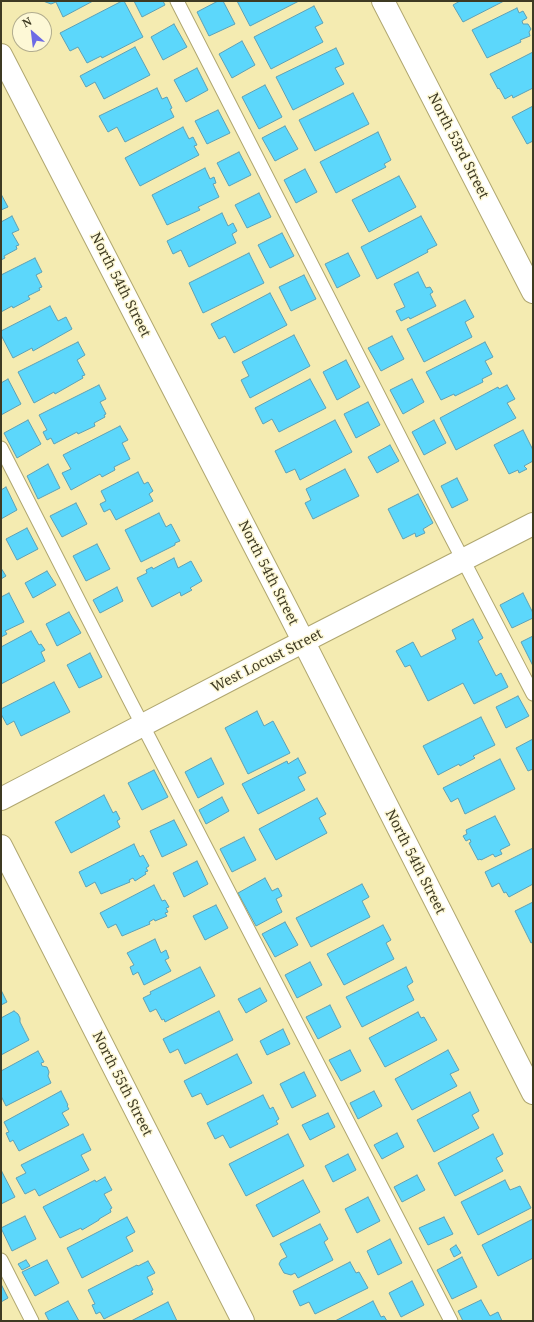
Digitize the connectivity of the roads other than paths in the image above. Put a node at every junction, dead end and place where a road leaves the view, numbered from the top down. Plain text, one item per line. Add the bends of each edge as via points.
1 (177, 1) edge
2 (383, 1) edge
3 (1, 55) edge
4 (533, 292) edge
5 (1, 448) edge
6 (533, 524) edge
7 (463, 559) junction
8 (303, 642) junction
9 (533, 694) edge
10 (143, 725) junction
11 (1, 799) edge
12 (1, 846) edge
13 (533, 1093) edge
14 (1, 1260) edge
15 (32, 1321) edge
16 (243, 1321) edge
17 (451, 1321) edge

1 - 7 lane
2 - 4 street, North 53rd Street
3 - 8 street, North 54th Street
5 - 10 lane
6 - 7 street, West Locust Street
7 - 8 street, West Locust Street
7 - 9 lane
8 - 10 street, West Locust Street
8 - 13 street, North 54th Street
10 - 11 street, West Locust Street
10 - 17 lane
12 - 16 street, North 55th Street
14 - 15 lane

